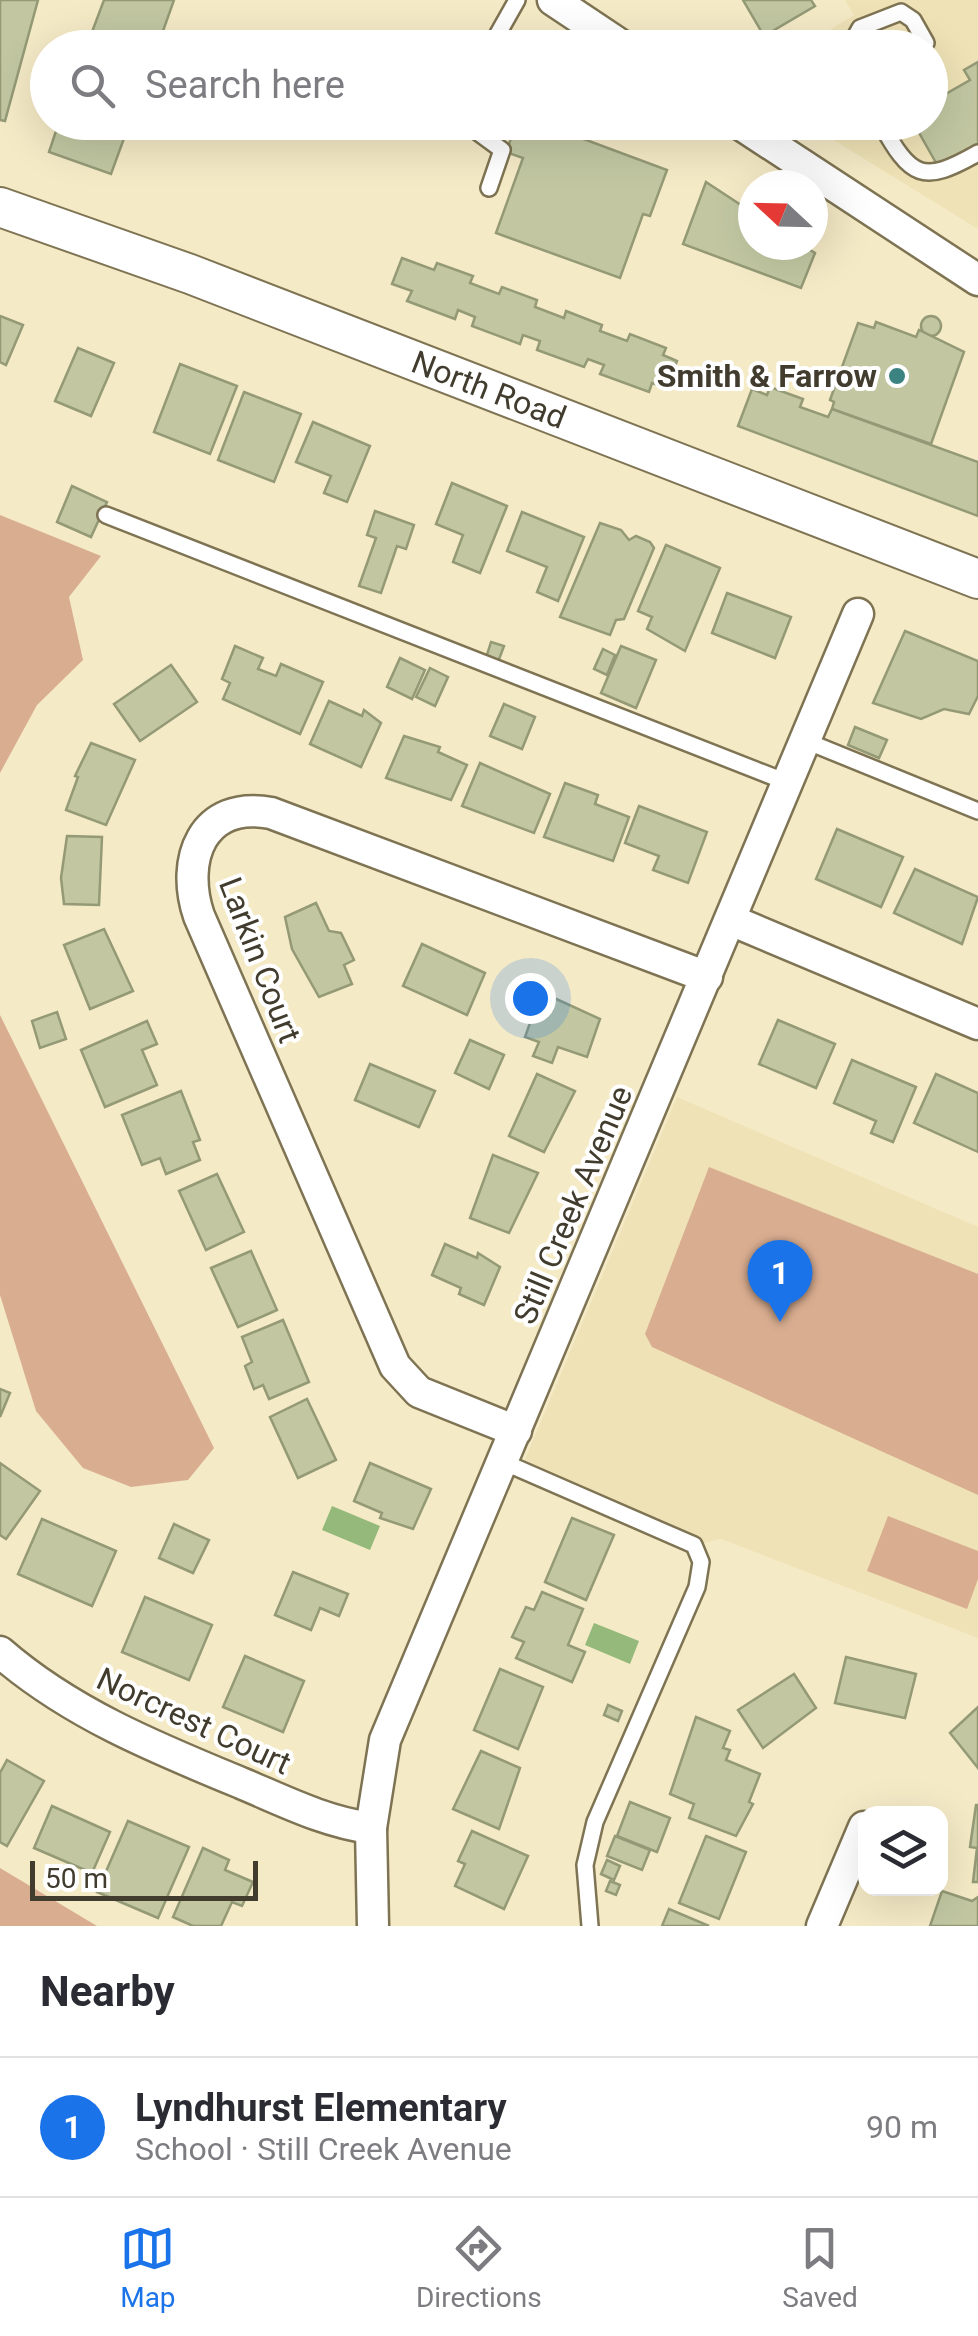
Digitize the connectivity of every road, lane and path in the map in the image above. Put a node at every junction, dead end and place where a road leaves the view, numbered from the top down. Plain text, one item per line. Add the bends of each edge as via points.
1 (517, 0) edge
2 (553, 0) edge
3 (500, 30) edge
4 (599, 30) edge
5 (859, 30) edge
6 (919, 30) edge
7 (488, 140) edge
8 (764, 140) edge
9 (890, 140) edge
10 (978, 153) edge
11 (489, 188) dead end
12 (0, 207) edge
13 (978, 280) edge
14 (106, 516) dead end
15 (978, 579) edge
16 (858, 614) dead end
17 (806, 741) junction
18 (789, 783) junction
19 (978, 811) edge
20 (733, 922) junction
21 (707, 977) junction
22 (978, 1024) edge
23 (516, 1431) junction
24 (502, 1461) junction
25 (0, 1652) edge
26 (371, 1828) junction
27 (858, 1841) edge
28 (373, 1926) edge
29 (590, 1926) edge
30 (822, 1926) edge

1 - 3 lane
2 - 4 street
5 - 6 lane via 901,12
7 - 11 lane via 502,150
8 - 13 street
9 - 10 lane via 898,154 933,175
12 - 15 street, North Road
14 - 18 lane
16 - 17 street, Still Creek Avenue
17 - 18 street, Still Creek Avenue
17 - 19 lane
18 - 20 street, Still Creek Avenue
20 - 21 street, Still Creek Avenue
20 - 22 street
21 - 23 street, Still Creek Avenue
21 - 23 street, Larkin Court via 271,812 230,814 212,826 195,852 190,882 199,916 395,1366 419,1392
23 - 24 street, Still Creek Avenue
24 - 26 street, Still Creek Avenue via 385,1740
24 - 29 lane via 694,1545 701,1562 697,1587 594,1822 585,1865
25 - 26 street, Norcrest Court via 131,1737 330,1821
26 - 28 street, Still Creek Avenue
27 - 30 street

